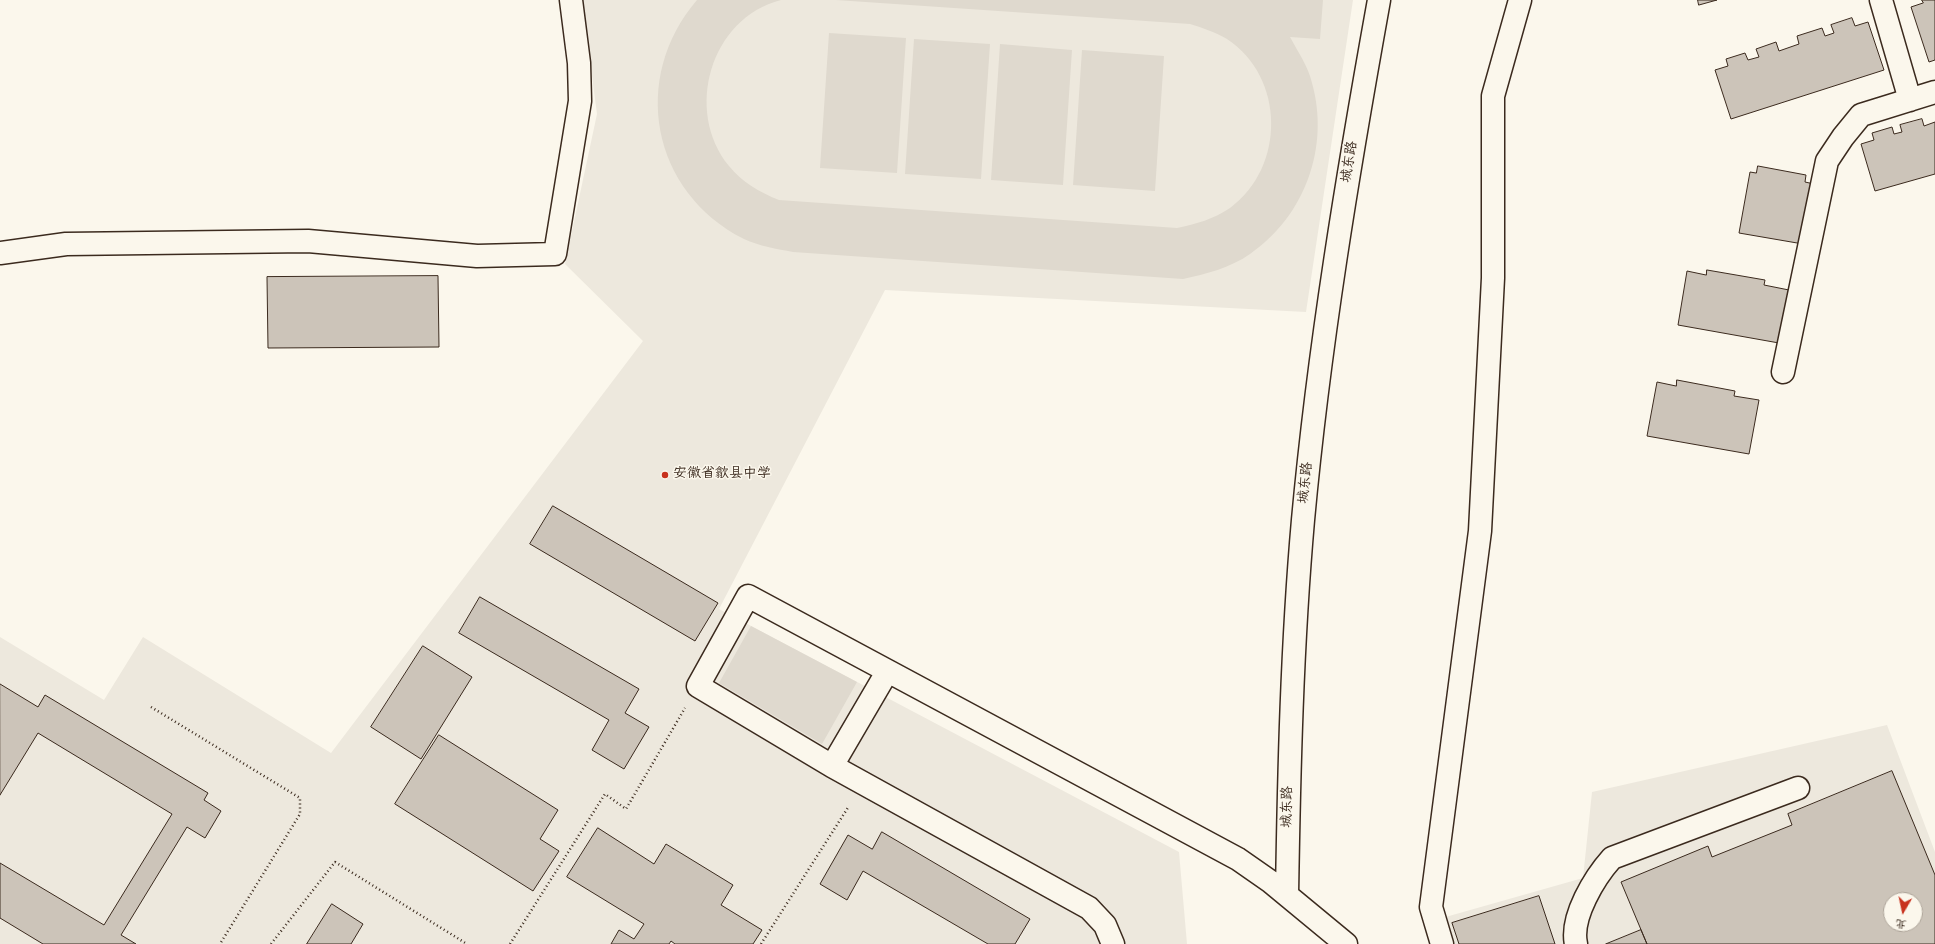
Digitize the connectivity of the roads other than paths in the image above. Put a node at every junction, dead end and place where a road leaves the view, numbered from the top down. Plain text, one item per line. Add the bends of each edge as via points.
1 (571, 0) edge
2 (1379, 0) edge
3 (1520, 0) edge
4 (1881, 0) edge
5 (1935, 92) edge
6 (1910, 100) junction
7 (0, 253) edge
8 (1783, 372) dead end
9 (887, 672) junction
10 (832, 766) junction
11 (1798, 788) dead end
12 (1287, 895) junction
13 (1113, 944) edge
14 (1346, 944) edge
15 (1442, 944) edge
16 (1576, 944) edge

1 - 7 street via 579,63 580,101 555,254 477,256 308,241 66,244
2 - 12 street, 城东路 via 1321,356 1303,520 1290,755
3 - 15 street via 1493,96 1493,278 1480,531 1431,907
4 - 6 street
5 - 6 street
6 - 8 street via 1861,115 1827,161
9 - 10 street
9 - 10 street via 748,596 698,686
9 - 12 street via 1238,859
10 - 13 street via 1089,908 1104,925
11 - 16 street via 1612,858 1599,872 1588,891 1579,915
12 - 14 street

